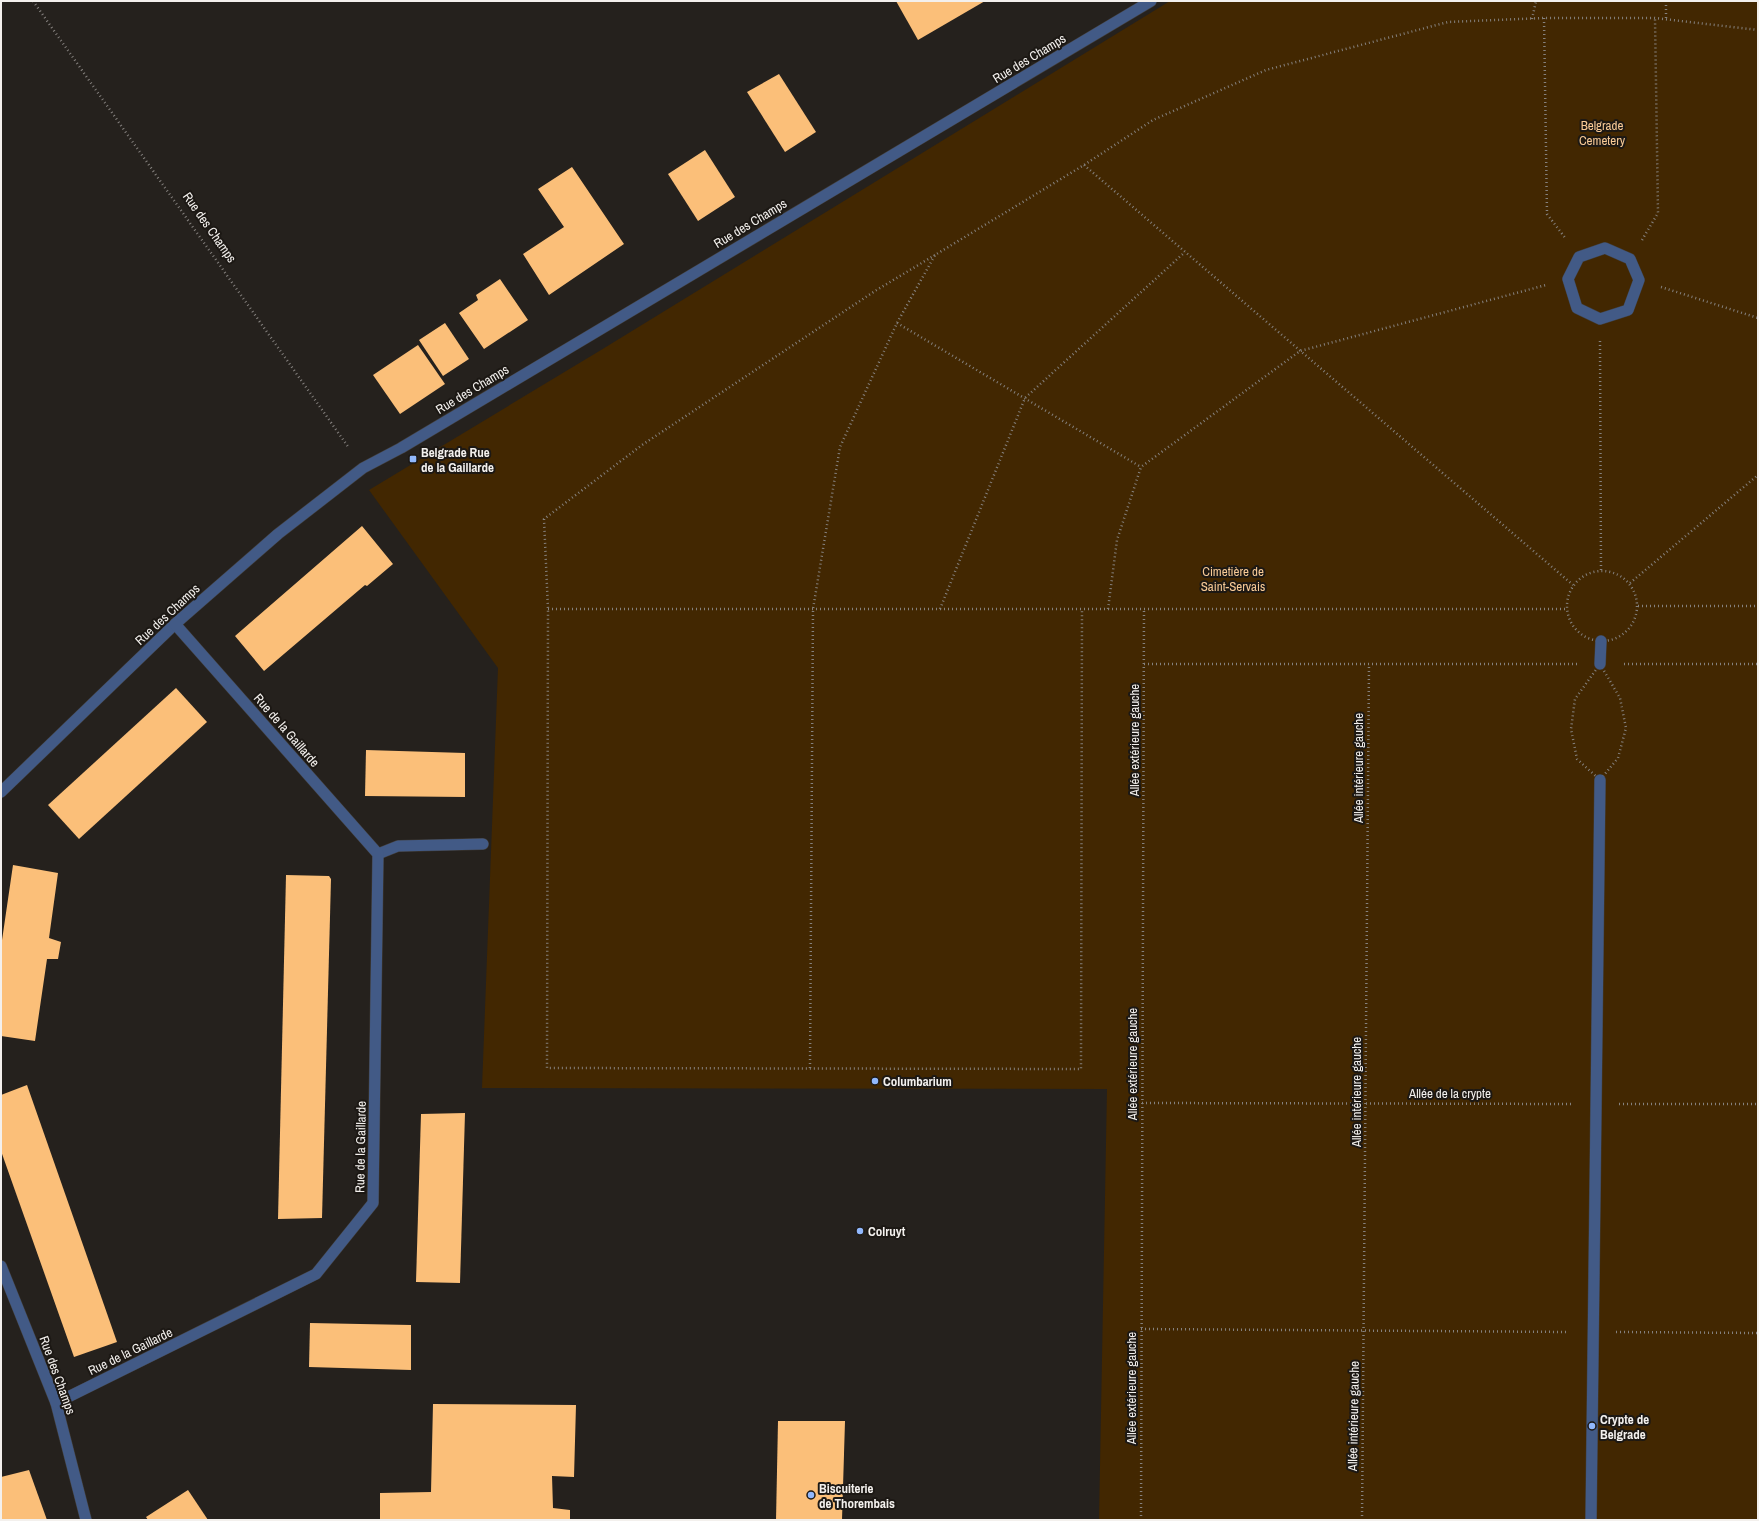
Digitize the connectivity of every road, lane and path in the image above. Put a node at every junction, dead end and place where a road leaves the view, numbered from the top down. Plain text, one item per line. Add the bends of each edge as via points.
1 (34, 1) edge
2 (1151, 1) edge
3 (1536, 1) edge
4 (1666, 1) edge
5 (1544, 18) junction
6 (1655, 18) junction
7 (1532, 19) junction
8 (1666, 20) junction
9 (1758, 30) edge
10 (1084, 165) junction
11 (1185, 252) junction
12 (935, 255) junction
13 (1579, 257) junction
14 (1630, 259) junction
15 (1568, 279) junction
16 (1639, 280) junction
17 (1758, 318) edge
18 (1600, 319) junction
19 (896, 323) junction
20 (1300, 351) junction
21 (1025, 398) junction
22 (1141, 467) junction
23 (363, 468) junction
24 (1758, 475) edge
25 (1601, 570) junction
26 (1630, 583) junction
27 (1573, 585) junction
28 (1638, 606) junction
29 (1758, 606) edge
30 (548, 609) junction
31 (813, 609) junction
32 (940, 609) junction
33 (1082, 609) junction
34 (1108, 609) junction
35 (1144, 609) junction
36 (1567, 609) junction
37 (175, 624) junction
38 (1601, 641) junction
39 (1144, 664) junction
40 (1369, 664) junction
41 (1584, 664) dead end
42 (1600, 664) junction
43 (1624, 664) dead end
44 (1758, 664) edge
45 (1600, 780) junction
46 (1, 792) edge
47 (483, 844) dead end
48 (378, 854) junction
49 (810, 1068) junction
50 (1142, 1103) junction
51 (1366, 1103) junction
52 (1596, 1104) junction
53 (1758, 1104) edge
54 (1, 1266) edge
55 (1141, 1329) junction
56 (1364, 1330) junction
57 (1593, 1332) junction
58 (1758, 1333) edge
59 (56, 1403) junction
60 (86, 1520) edge
61 (1141, 1520) edge
62 (1362, 1520) edge
63 (1591, 1520) edge

1 - 23 path, Rue des Champs
2 - 23 street, Rue des Champs via 408,444
3 - 7 path
4 - 8 path
5 - 6 path
5 - 7 path
5 - 13 path via 1547,214
6 - 8 path
6 - 14 path via 1658,213
7 - 10 path via 1448,22 1266,70 1153,120
8 - 9 path
10 - 11 path
10 - 12 path
11 - 20 path
11 - 21 path
12 - 19 path
12 - 30 path via 875,291 642,445 544,519
13 - 14 street via 1605,248
13 - 15 street
14 - 16 street
15 - 18 street via 1578,308
15 - 20 path
16 - 17 path
16 - 18 street via 1628,310
18 - 25 path
19 - 21 path
19 - 31 path via 840,447
20 - 22 path
20 - 27 path
21 - 22 path
21 - 32 path
22 - 34 path via 1117,540
23 - 37 street, Rue des Champs via 278,534
24 - 26 path
25 - 26 path via 1612,571
25 - 27 path via 1590,572
26 - 28 path via 1636,594
27 - 36 path via 1567,600
28 - 29 path
28 - 38 path via 1631,627 1623,635
30 - 31 path
30 - 49 path via 547,1068
31 - 32 path
31 - 49 path
32 - 33 path
33 - 34 path
33 - 49 path via 1081,1069
34 - 35 path
35 - 36 path
35 - 39 path, Allée extérieure gauche
36 - 38 path via 1574,628 1582,635
37 - 46 street, Rue des Champs
37 - 48 street, Rue de la Gaillarde
38 - 42 street
39 - 40 path
39 - 50 path, Allée extérieure gauche
40 - 41 path
40 - 51 path, Allée intérieure gauche
42 - 45 path via 1620,698 1626,728 1618,758
42 - 45 path via 1575,699 1572,729 1577,759
43 - 44 path
45 - 52 street
47 - 48 street via 398,846
48 - 59 street, Rue de la Gaillarde via 374,1203 316,1274
50 - 51 path, Allée de la crypte
50 - 55 path, Allée extérieure gauche
51 - 52 path, Allée de la crypte
51 - 56 path, Allée intérieure gauche
52 - 53 path, Allée de la crypte
52 - 57 street
54 - 59 street, Rue des Champs
55 - 56 path
55 - 61 path, Allée extérieure gauche
56 - 57 path
56 - 62 path, Allée intérieure gauche
57 - 58 path
57 - 63 street
59 - 60 street, Rue des Champs

